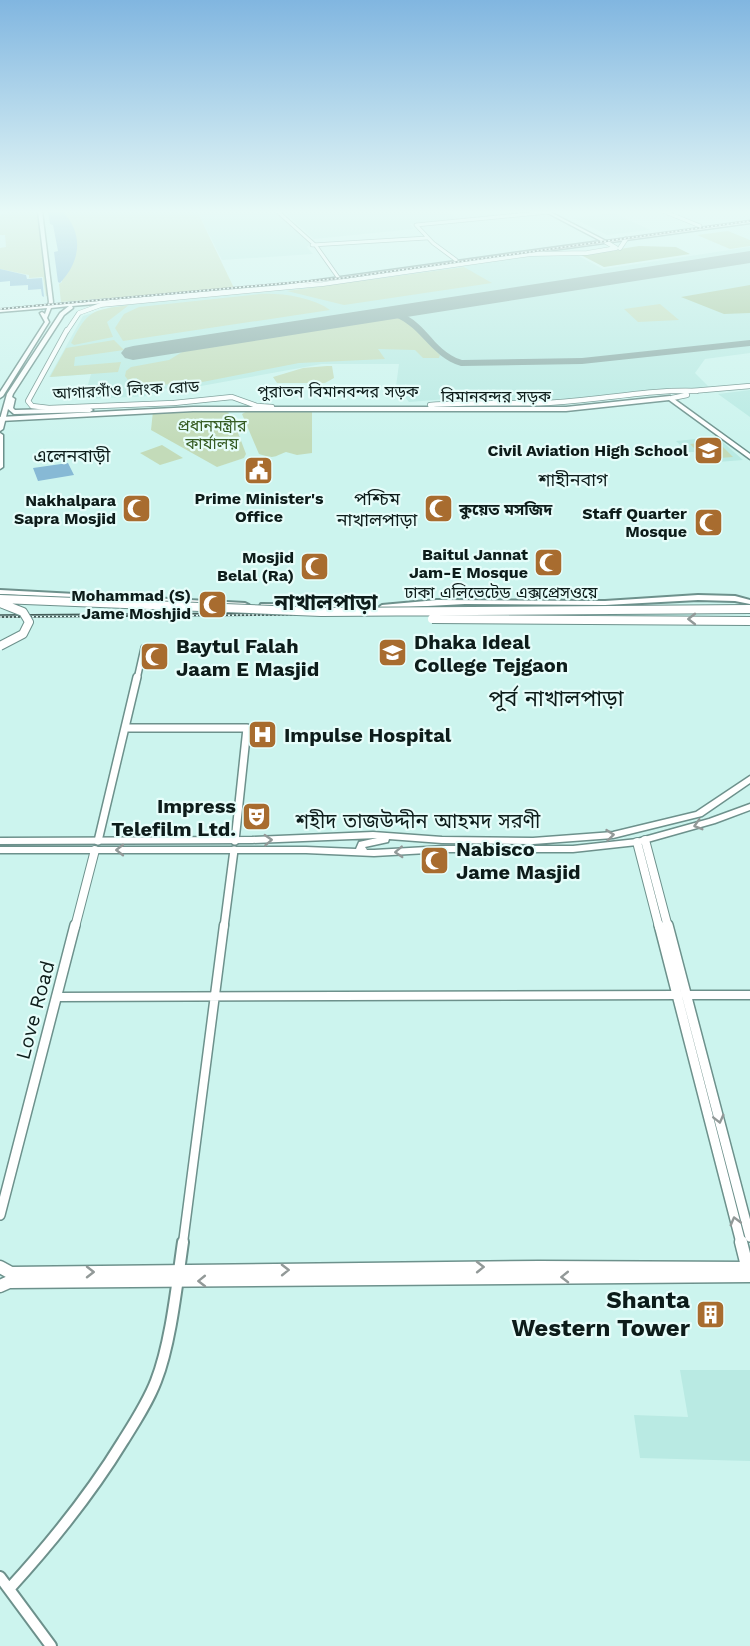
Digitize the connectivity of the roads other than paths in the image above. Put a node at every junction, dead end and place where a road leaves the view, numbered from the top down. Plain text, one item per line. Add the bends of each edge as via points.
1 (52, 288) edge
2 (238, 288) edge
3 (244, 288) edge
4 (282, 288) edge
5 (295, 288) edge
6 (54, 306) junction
7 (73, 306) junction
8 (34, 309) junction
9 (0, 310) edge
10 (87, 310) junction
11 (62, 314) junction
12 (46, 316) junction
13 (15, 386) junction
14 (750, 386) edge
15 (697, 391) junction
16 (657, 394) junction
17 (0, 396) edge
18 (676, 396) junction
19 (263, 405) junction
20 (430, 405) junction
21 (250, 406) junction
22 (231, 407) junction
23 (415, 407) junction
24 (90, 410) junction
25 (2, 417) edge
26 (21, 417) junction
27 (0, 429) edge
28 (0, 435) edge
29 (750, 450) edge
30 (750, 457) edge
31 (0, 466) edge
32 (0, 592) edge
33 (0, 601) edge
34 (750, 606) edge
35 (321, 612) junction
36 (750, 621) edge
37 (0, 646) edge
38 (144, 648) dead end
39 (125, 728) junction
40 (750, 779) edge
41 (745, 787) edge
42 (748, 806) edge
43 (324, 837) junction
44 (400, 837) junction
45 (0, 841) edge
46 (641, 841) junction
47 (96, 845) junction
48 (235, 845) junction
49 (0, 850) edge
50 (306, 850) junction
51 (365, 852) junction
52 (682, 995) junction
53 (750, 995) edge
54 (214, 996) junction
55 (58, 997) junction
56 (0, 1215) edge
57 (750, 1237) edge
58 (0, 1267) edge
59 (749, 1273) edge
60 (178, 1276) junction
61 (7, 1280) edge
62 (0, 1577) edge
63 (9, 1589) junction
64 (51, 1646) edge

1 - 6 main road
2 - 6 main road
3 - 7 main road
4 - 10 main road via 118,303
5 - 10 main road
6 - 7 main road
6 - 8 main road
6 - 9 main road
6 - 11 main road
6 - 12 main road
7 - 11 main road
8 - 9 main road
8 - 12 main road
10 - 19 main road, আগারগাঁও লিংক রোড via 36,389 35,403 49,406 167,402 232,395
10 - 21 main road, আগারগাঁও লিংক রোড via 75,316 28,398 30,405 49,408 232,397
11 - 13 main road
12 - 17 main road via 44,330
13 - 24 main road via 10,407 14,412
13 - 25 main road
14 - 15 main road
14 - 18 main road
15 - 16 main road
15 - 18 main road
16 - 18 main road
16 - 20 main road via 545,404
18 - 20 main road, পুরাতন বিমানবন্দর সড়ক via 552,406
18 - 23 main road, বিমানবন্দর সড়ক via 566,409
18 - 29 main road
18 - 30 main road
19 - 21 main road, পুরাতন বিমানবন্দর সড়ক
19 - 23 main road, পুরাতন বিমানবন্দর সড়ক
20 - 23 main road, পুরাতন বিমানবন্দর সড়ক
21 - 22 main road, বিমানবন্দর সড়ক
21 - 23 main road, বিমানবন্দর সড়ক
22 - 24 main road, পুরাতন বিমানবন্দর সড়ক
22 - 26 main road, বিমানবন্দর সড়ক
24 - 25 main road, পুরাতন বিমানবন্দর সড়ক
25 - 26 main road, বিমানবন্দর সড়ক
25 - 27 main road
26 - 27 main road via 9,420
28 - 31 main road
32 - 34 highway, ঢাকা এলিভেটেড এক্সপ্রেসওয়ে, bridge via 382,608
33 - 35 highway, ঢাকা এলিভেটেড এক্সপ্রেসওয়ে, bridge
33 - 37 highway, bridge via 23,612 29,622 23,634
34 - 35 highway, ঢাকা এলিভেটেড এক্সপ্রেসওয়ে, bridge
36 -> 35 highway, bridge via 434,619
38 - 39 street
39 - 47 street
39 - 48 street via 247,728
40 - 41 main road, শহীদ তাজউদ্দীন আহমদ সরণী
44 -> 41 main road, শহীদ তাজউদ্দীন আহমদ সরণী via 524,841 625,833 699,814
42 -> 46 main road
43 - 44 main road, শহীদ তাজউদ্দীন আহমদ সরণী
48 -> 43 main road, শহীদ তাজউদ্দীন আহমদ সরণী
43 - 50 main road via 331,840 330,846
44 - 51 main road via 362,844 360,848
45 - 47 main road
46 -> 51 main road via 573,849
46 - 52 main road
47 - 48 main road
47 - 49 main road
47 - 55 main road, Love Road
48 - 50 main road
48 - 54 street
50 - 51 main road
52 - 53 street
52 - 54 street
52 -> 57 main road
59 -> 52 main road
54 - 55 street
54 - 60 street
55 - 56 main road, Love Road
58 - 61 main road
59 - 60 main road
60 - 61 main road
60 - 63 street via 156,1381 136,1419 78,1509
62 - 63 street
63 - 64 street

